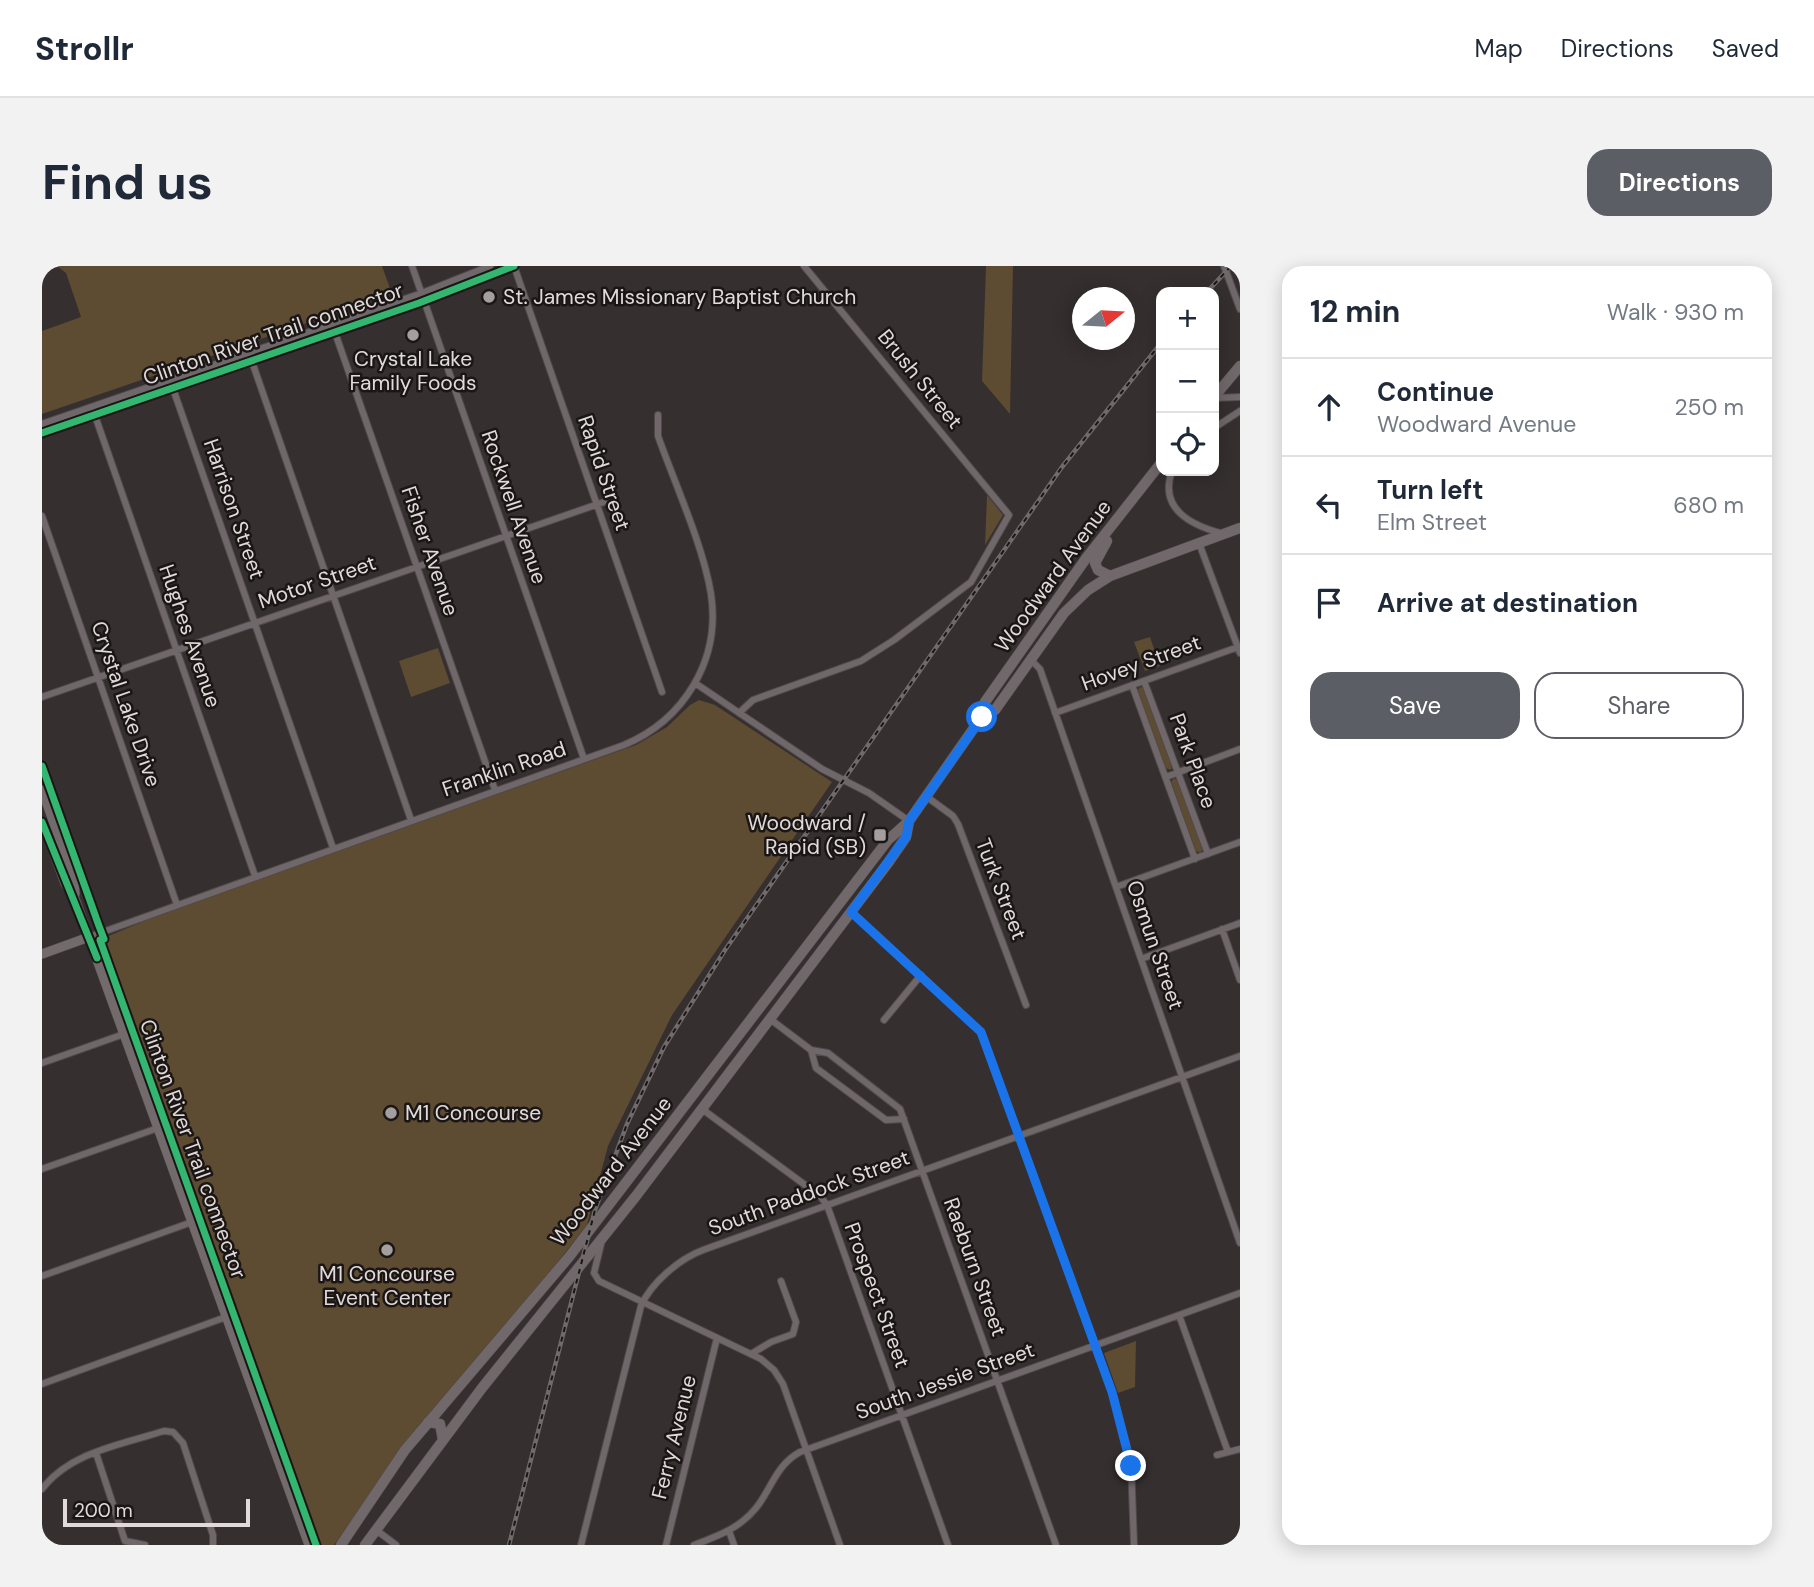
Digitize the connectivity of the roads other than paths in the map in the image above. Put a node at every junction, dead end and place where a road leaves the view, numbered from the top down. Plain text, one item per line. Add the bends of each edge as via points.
1 (412, 266) edge
2 (490, 266) edge
3 (514, 266) edge
4 (804, 266) edge
5 (1224, 266) edge
6 (422, 293) junction
7 (1240, 309) edge
8 (332, 324) junction
9 (249, 352) junction
10 (1240, 366) edge
11 (170, 380) junction
12 (1219, 392) edge
13 (1240, 397) edge
14 (1219, 398) edge
15 (92, 407) junction
16 (1240, 411) edge
17 (658, 415) dead end
18 (42, 424) edge
19 (1219, 425) edge
20 (1156, 469) edge
21 (1172, 476) edge
22 (601, 504) junction
23 (1129, 504) junction
24 (42, 516) edge
25 (1240, 528) edge
26 (1224, 534) junction
27 (506, 536) junction
28 (1199, 543) junction
29 (417, 566) junction
30 (1110, 576) junction
31 (333, 596) junction
32 (255, 623) junction
33 (176, 650) junction
34 (1239, 650) edge
35 (1032, 661) junction
36 (98, 677) junction
37 (1144, 681) junction
38 (695, 683) junction
39 (1132, 685) junction
40 (662, 692) dead end
41 (42, 697) edge
42 (739, 713) junction
43 (1055, 713) junction
44 (983, 715) junction
45 (1240, 749) edge
46 (584, 759) junction
47 (1178, 772) junction
48 (1166, 777) junction
49 (42, 790) edge
50 (495, 790) junction
51 (927, 797) junction
52 (411, 820) junction
53 (909, 821) junction
54 (42, 822) edge
55 (1240, 842) edge
56 (333, 848) junction
57 (1208, 854) junction
58 (1195, 859) junction
59 (255, 876) junction
60 (1116, 887) junction
61 (75, 899) junction
62 (177, 905) junction
63 (851, 912) junction
64 (1240, 923) edge
65 (1223, 929) junction
66 (89, 937) junction
67 (42, 954) edge
68 (1141, 958) junction
69 (790, 969) junction
70 (921, 975) junction
71 (1240, 979) edge
72 (1026, 1005) dead end
73 (770, 1019) junction
74 (884, 1020) dead end
75 (124, 1034) junction
76 (740, 1034) junction
77 (811, 1050) junction
78 (1240, 1056) edge
79 (42, 1063) edge
80 (1182, 1077) junction
81 (702, 1109) junction
82 (904, 1119) junction
83 (158, 1128) junction
84 (1018, 1136) junction
85 (42, 1170) edge
86 (922, 1170) junction
87 (827, 1205) junction
88 (192, 1222) junction
89 (602, 1240) junction
90 (1240, 1243) edge
91 (42, 1276) edge
92 (781, 1282) dead end
93 (1240, 1293) edge
94 (643, 1302) junction
95 (1179, 1315) junction
96 (226, 1317) junction
97 (717, 1338) junction
98 (1095, 1346) junction
99 (751, 1354) junction
100 (997, 1381) junction
101 (42, 1384) edge
102 (902, 1415) junction
103 (428, 1422) junction
104 (443, 1441) junction
105 (806, 1449) junction
106 (1240, 1449) edge
107 (1228, 1452) junction
108 (96, 1453) junction
109 (1216, 1455) dead end
110 (42, 1489) edge
111 (376, 1530) junction
112 (729, 1531) junction
113 (145, 1545) edge
114 (213, 1545) edge
115 (309, 1545) edge
116 (341, 1545) edge
117 (365, 1545) edge
118 (396, 1545) edge
119 (581, 1545) edge
120 (666, 1545) edge
121 (694, 1545) edge
122 (734, 1545) edge
123 (840, 1545) edge
124 (948, 1545) edge
125 (1056, 1545) edge
126 (1134, 1545) edge

1 - 6 street, Rockwell Avenue
2 - 6 street
3 - 22 street, Rapid Street
4 - 42 street, Brush Street via 1009,515 971,582 876,653 752,700
5 - 7 street
6 - 8 street
6 - 27 street, Rockwell Avenue
8 - 9 street
8 - 29 street, Fisher Avenue
9 - 11 street
9 - 31 street
10 - 12 main road
11 - 15 street
11 - 32 street, Harrison Street
13 - 14 street
15 - 18 street
15 - 33 street, Hughes Avenue
16 - 19 street
17 - 38 street, Franklin Road via 658,436 711,594 711,638
20 - 23 main road, Woodward Avenue
21 - 26 street via 1170,494 1179,514 1194,525
22 - 27 street, Motor Street
22 - 40 street, Rapid Street
23 - 30 main road via 1095,563
23 - 44 main road, Woodward Avenue via 985,702
24 - 36 street, Crystal Lake Drive
25 - 26 main road, Woodward Avenue
26 - 28 main road, Woodward Avenue
27 - 29 street, Motor Street
27 - 46 street, Rockwell Avenue
28 - 30 main road, Woodward Avenue
28 - 34 street
29 - 31 street, Motor Street
29 - 50 street, Fisher Avenue
30 - 35 main road, Woodward Avenue via 1070,606
31 - 32 street, Motor Street
31 - 52 street
32 - 33 street, Motor Street
32 - 56 street, Harrison Street
33 - 36 street, Motor Street
33 - 59 street, Hughes Avenue
34 - 37 street, Hovey Street
35 - 43 street, Osmun Street via 1040,669
35 - 44 main road, Woodward Avenue via 995,710
36 - 41 street, Motor Street
36 - 62 street, Crystal Lake Drive
37 - 39 street, Hovey Street
37 - 47 street, Park Place
38 - 42 street
38 - 46 street, Franklin Road via 676,710 652,730
39 - 43 street, Hovey Street
39 - 48 street, Park Place
42 - 53 street
43 - 60 street, Osmun Street
44 - 51 main road, Woodward Avenue
45 - 47 street
46 - 50 street, Franklin Road
47 - 48 street
47 - 57 street, Park Place
48 - 58 street, Park Place
49 - 61 street via 74,880
50 - 52 street, Franklin Road
51 - 53 main road, Woodward Avenue
51 - 72 street, Turk Street via 957,821
52 - 56 street, Franklin Road
53 - 63 main road, Woodward Avenue via 906,837
53 - 69 main road, Woodward Avenue via 888,840
54 - 61 street
55 - 57 street
56 - 59 street, Franklin Road
57 - 58 street
58 - 60 street
59 - 62 street, Franklin Road
60 - 68 street, Osmun Street
61 - 66 street
62 - 66 street, Franklin Road
63 - 70 street
63 - 73 main road, Woodward Avenue
64 - 65 street
65 - 68 street
65 - 71 street
66 - 67 street, Franklin Road
66 - 75 street
68 - 80 street, Osmun Street
69 - 73 main road via 797,975 769,1011
69 - 76 main road, Woodward Avenue
70 - 74 street
70 - 84 street via 979,1029
73 - 77 street, Raeburn Street
73 - 81 main road, Woodward Avenue
75 - 79 street
75 - 83 street
76 - 81 main road via 738,1048 694,1105
76 - 103 main road, Woodward Avenue via 569,1257
77 - 82 street, Raeburn Street via 828,1053 895,1103
77 - 82 street, Raeburn Street via 816,1068 886,1120
78 - 80 street, South Paddock Street
80 - 84 street, South Paddock Street
80 - 90 street, Osmun Street
81 - 87 street, Prospect Street
81 - 89 main road, Woodward Avenue
82 - 86 street, Raeburn Street
83 - 85 street
83 - 88 street
84 - 86 street, South Paddock Street
84 - 98 street
86 - 87 street, South Paddock Street
86 - 100 street, Raeburn Street
87 - 94 street, South Paddock Street via 690,1255
87 - 102 street, Prospect Street
88 - 91 street
88 - 96 street
89 - 94 street via 596,1278
89 - 104 main road, Woodward Avenue
92 - 99 street via 796,1322 793,1334
93 - 95 street, South Jessie Street
94 - 97 street
94 - 119 street, South Paddock Street
95 - 98 street, South Jessie Street
95 - 107 street
96 - 101 street
96 - 115 street
97 - 99 street
97 - 120 street, Ferry Avenue
98 - 100 street, South Jessie Street
98 - 126 street via 1130,1458
99 - 105 street via 779,1376
100 - 102 street, South Jessie Street
100 - 125 street, Raeburn Street
102 - 105 street, South Jessie Street
102 - 124 street, Prospect Street
103 - 104 main road via 440,1424
103 - 116 main road, Woodward Avenue
104 - 111 main road, Woodward Avenue
105 - 112 street, South Jessie Street via 781,1466 756,1508
105 - 123 street
106 - 107 street
107 - 109 street
108 - 110 street via 64,1467
108 - 113 street via 125,1541
108 - 114 street via 164,1431 178,1434
111 - 117 main road, Woodward Avenue
111 - 118 street
112 - 121 street, South Jessie Street
112 - 122 street

